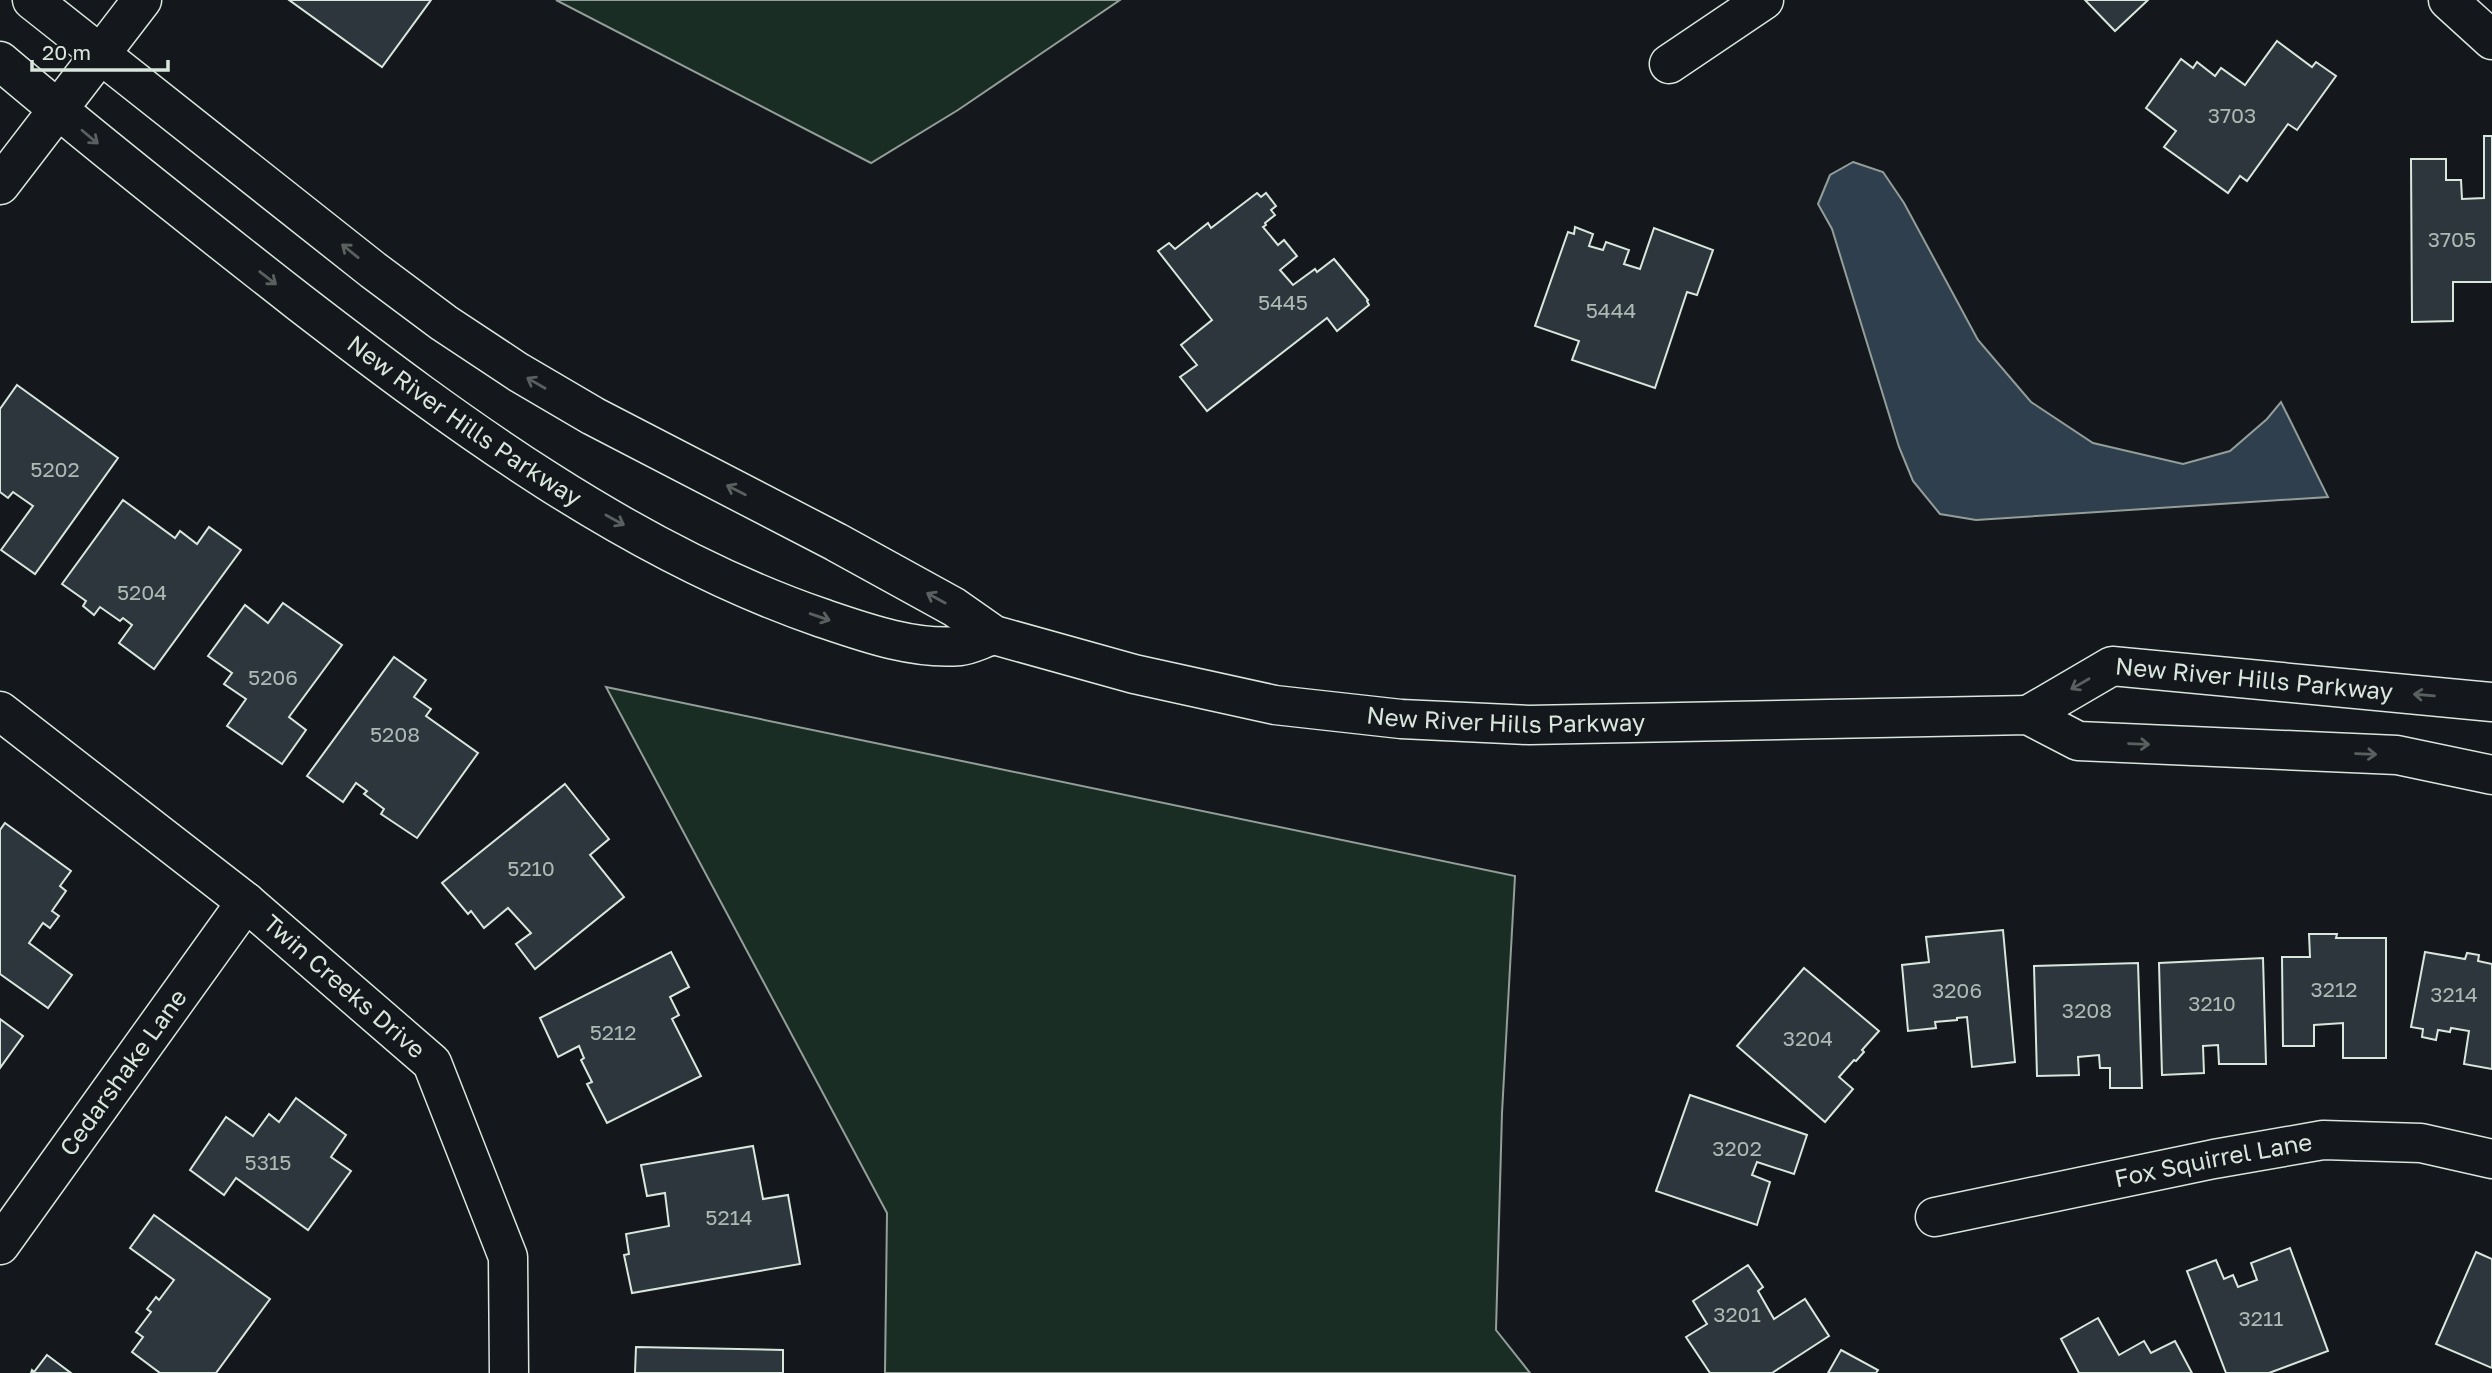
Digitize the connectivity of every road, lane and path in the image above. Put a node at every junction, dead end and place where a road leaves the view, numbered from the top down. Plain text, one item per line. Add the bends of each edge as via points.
1 (32, 0) edge
2 (142, 0) edge
3 (1764, 0) edge
4 (2448, 0) edge
5 (2492, 40) edge
6 (101, 53) junction
7 (0, 61) edge
8 (1669, 64) dead end
9 (57, 109) junction
10 (0, 185) edge
11 (994, 635) junction
12 (2492, 702) edge
13 (0, 711) edge
14 (2028, 715) junction
15 (2492, 775) edge
16 (246, 902) junction
17 (2492, 1159) edge
18 (1935, 1217) dead end
19 (0, 1245) edge
20 (509, 1373) edge

1 - 6 street, New River Hills Parkway
2 - 6 street
3 - 8 street
4 - 5 street
6 - 9 street
11 -> 6 street, New River Hills Parkway via 954,607 518,372 373,270
7 - 9 street, New River Hills Parkway
9 - 10 street
9 -> 11 street, New River Hills Parkway via 409,387 597,510 705,570 853,628 934,645 963,646
11 - 14 street, New River Hills Parkway via 1134,674 1275,705 1401,719 1529,725
12 -> 14 street, New River Hills Parkway via 2112,666
13 - 16 street, Twin Creeks Drive
14 -> 15 street, New River Hills Parkway via 2078,741 2397,755
16 - 19 street, Cedarshake Lane
16 - 20 street, Twin Creeks Drive via 432,1063 508,1256
17 - 18 street, Fox Squirrel Lane via 2421,1143 2323,1140

